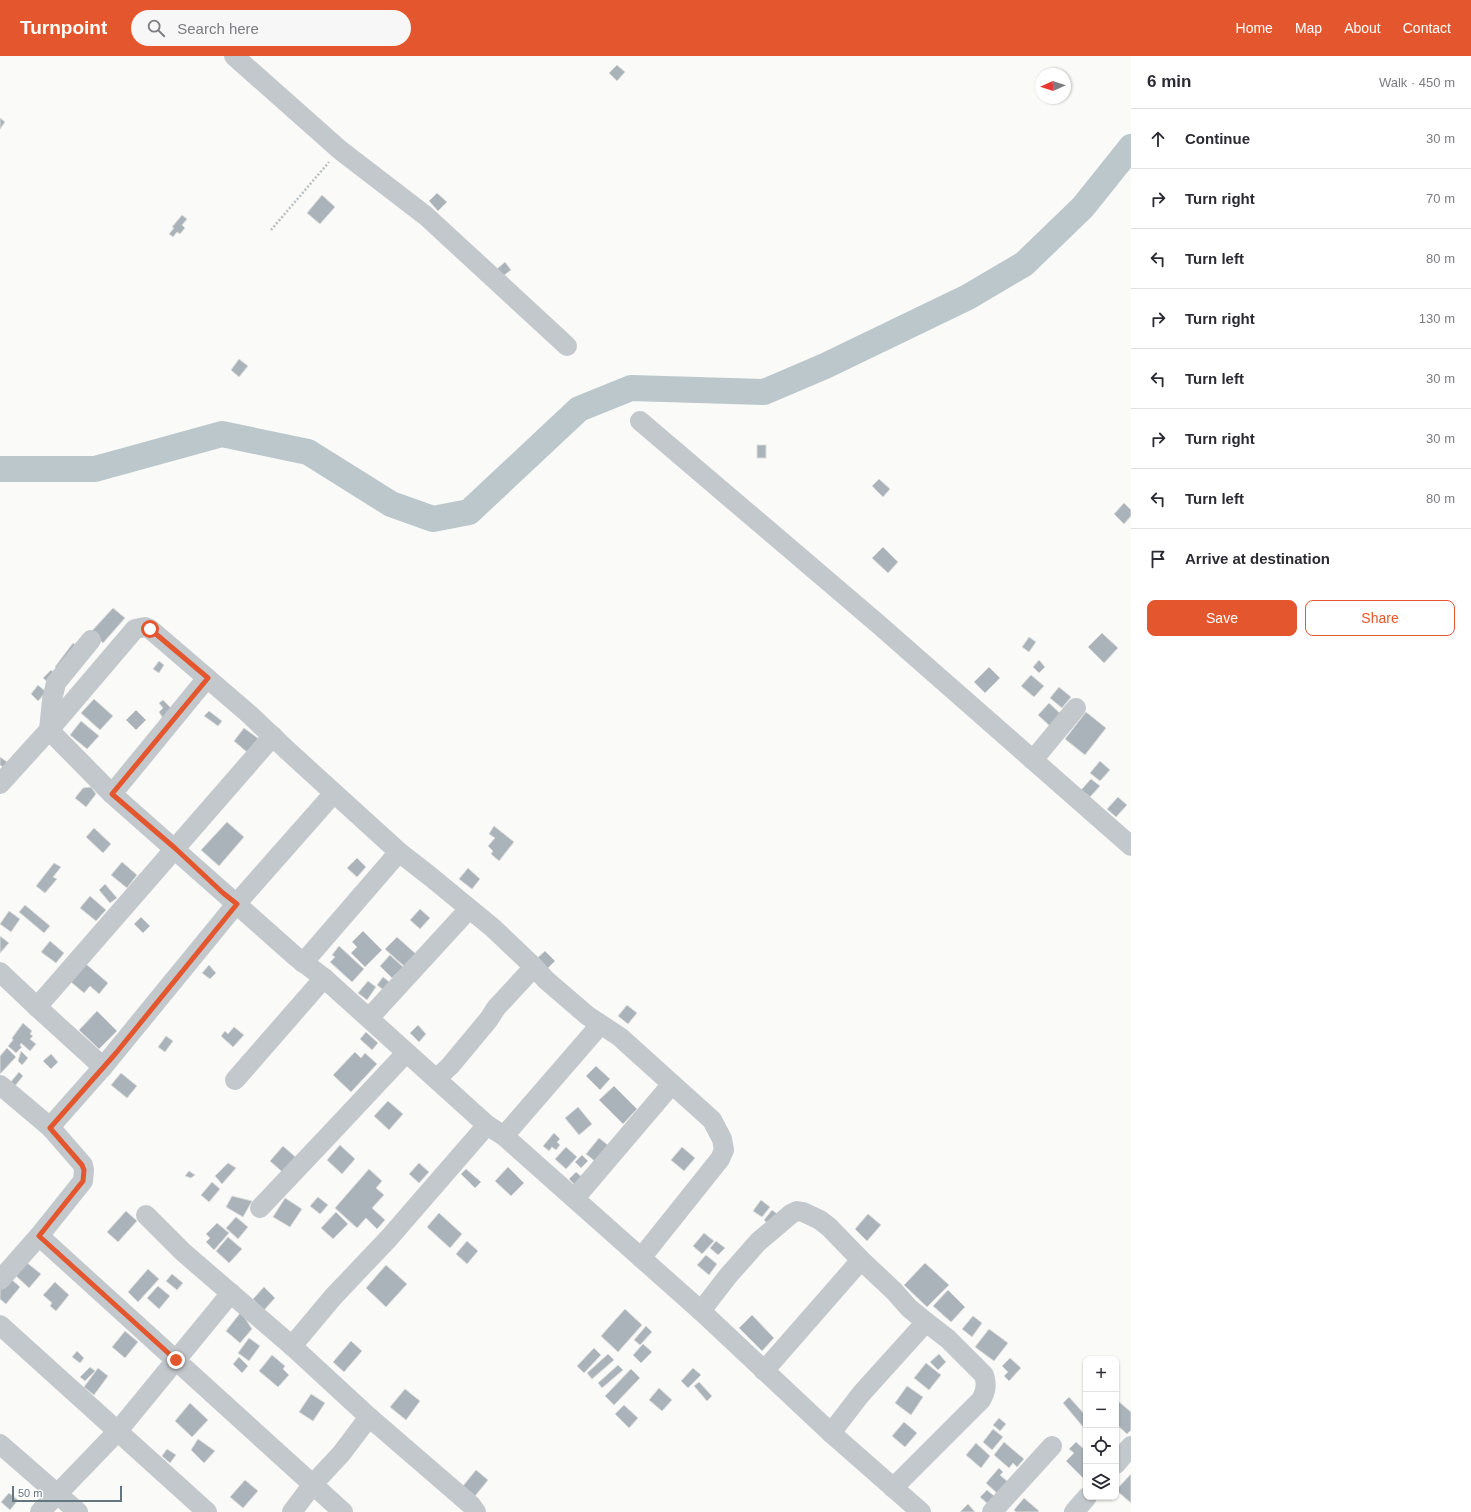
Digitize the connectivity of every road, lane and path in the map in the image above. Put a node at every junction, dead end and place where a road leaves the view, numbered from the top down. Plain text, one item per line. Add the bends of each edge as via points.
1 (234, 56) edge
2 (340, 150) junction
3 (271, 230) dead end
4 (568, 346) dead end
5 (640, 421) dead end
6 (91, 640) dead end
7 (208, 678) junction
8 (1076, 708) dead end
9 (49, 730) junction
10 (273, 736) junction
11 (1032, 760) junction
12 (0, 784) edge
13 (334, 793) junction
14 (112, 794) junction
15 (1131, 846) edge
16 (176, 849) junction
17 (399, 852) junction
18 (237, 904) junction
19 (469, 909) junction
20 (304, 963) junction
21 (534, 967) junction
22 (0, 972) edge
23 (324, 978) junction
24 (38, 1007) junction
25 (369, 1018) junction
26 (600, 1025) junction
27 (406, 1052) junction
28 (103, 1067) junction
29 (437, 1078) junction
30 (235, 1080) dead end
31 (672, 1084) junction
32 (0, 1085) edge
33 (487, 1125) junction
34 (50, 1128) junction
35 (504, 1136) junction
36 (575, 1198) junction
37 (260, 1208) dead end
38 (146, 1215) dead end
39 (39, 1236) junction
40 (641, 1258) junction
41 (860, 1260) junction
42 (0, 1280) edge
43 (231, 1293) junction
44 (701, 1311) junction
45 (926, 1322) junction
46 (0, 1325) edge
47 (292, 1346) junction
48 (176, 1360) junction
49 (764, 1371) junction
50 (369, 1416) junction
51 (118, 1432) junction
52 (831, 1433) junction
53 (0, 1444) edge
54 (1052, 1446) dead end
55 (1131, 1446) edge
56 (1119, 1460) edge
57 (313, 1484) junction
58 (893, 1488) junction
59 (59, 1494) junction
60 (1084, 1500) edge
61 (40, 1512) edge
62 (78, 1512) edge
63 (207, 1512) edge
64 (292, 1512) edge
65 (343, 1512) edge
66 (476, 1512) edge
67 (921, 1512) edge
68 (992, 1512) edge
69 (1074, 1512) edge

1 - 2 street
2 - 3 path
2 - 4 street via 426,216
5 - 11 street via 877,623
6 - 9 street via 56,683
7 - 9 street via 150,629 141,627 135,629
7 - 10 street
7 - 14 street
8 - 11 street
9 - 12 street
9 - 14 street
10 - 13 street
10 - 16 street
11 - 15 street
13 - 17 street
13 - 18 street
14 - 16 street
16 - 18 street
16 - 24 street
17 - 19 street
17 - 20 street
18 - 20 street
18 - 28 street
19 - 21 street
19 - 25 street
20 - 23 street
21 - 26 street
21 - 29 street
22 - 24 street
23 - 25 street
23 - 30 street
24 - 28 street
25 - 27 street
26 - 31 street via 620,1037
26 - 35 street
27 - 29 street
27 - 37 street
28 - 34 street
29 - 33 street
31 - 36 street
31 - 40 street via 712,1120 722,1139 724,1150 716,1164
32 - 34 street
33 - 35 street
33 - 47 street
34 - 39 street via 82,1165 84,1175 83,1181
35 - 36 street
36 - 40 street
38 - 43 street via 182,1252
39 - 42 street
39 - 48 street
40 - 44 street
41 - 44 street via 820,1220 797,1211 758,1242
41 - 45 street
41 - 49 street
43 - 47 street
43 - 48 street
44 - 49 street
45 - 52 street via 866,1388
45 - 58 street via 948,1339 984,1375 986,1389 981,1400
46 - 51 street
47 - 50 street
48 - 51 street
48 - 57 street
49 - 52 street
50 - 57 street via 341,1454
50 - 66 street
51 - 59 street
51 - 63 street
52 - 58 street
53 - 59 street
54 - 68 street
55 - 56 street
57 - 64 street
57 - 65 street
58 - 67 street
59 - 61 street
59 - 62 street
60 - 69 street

